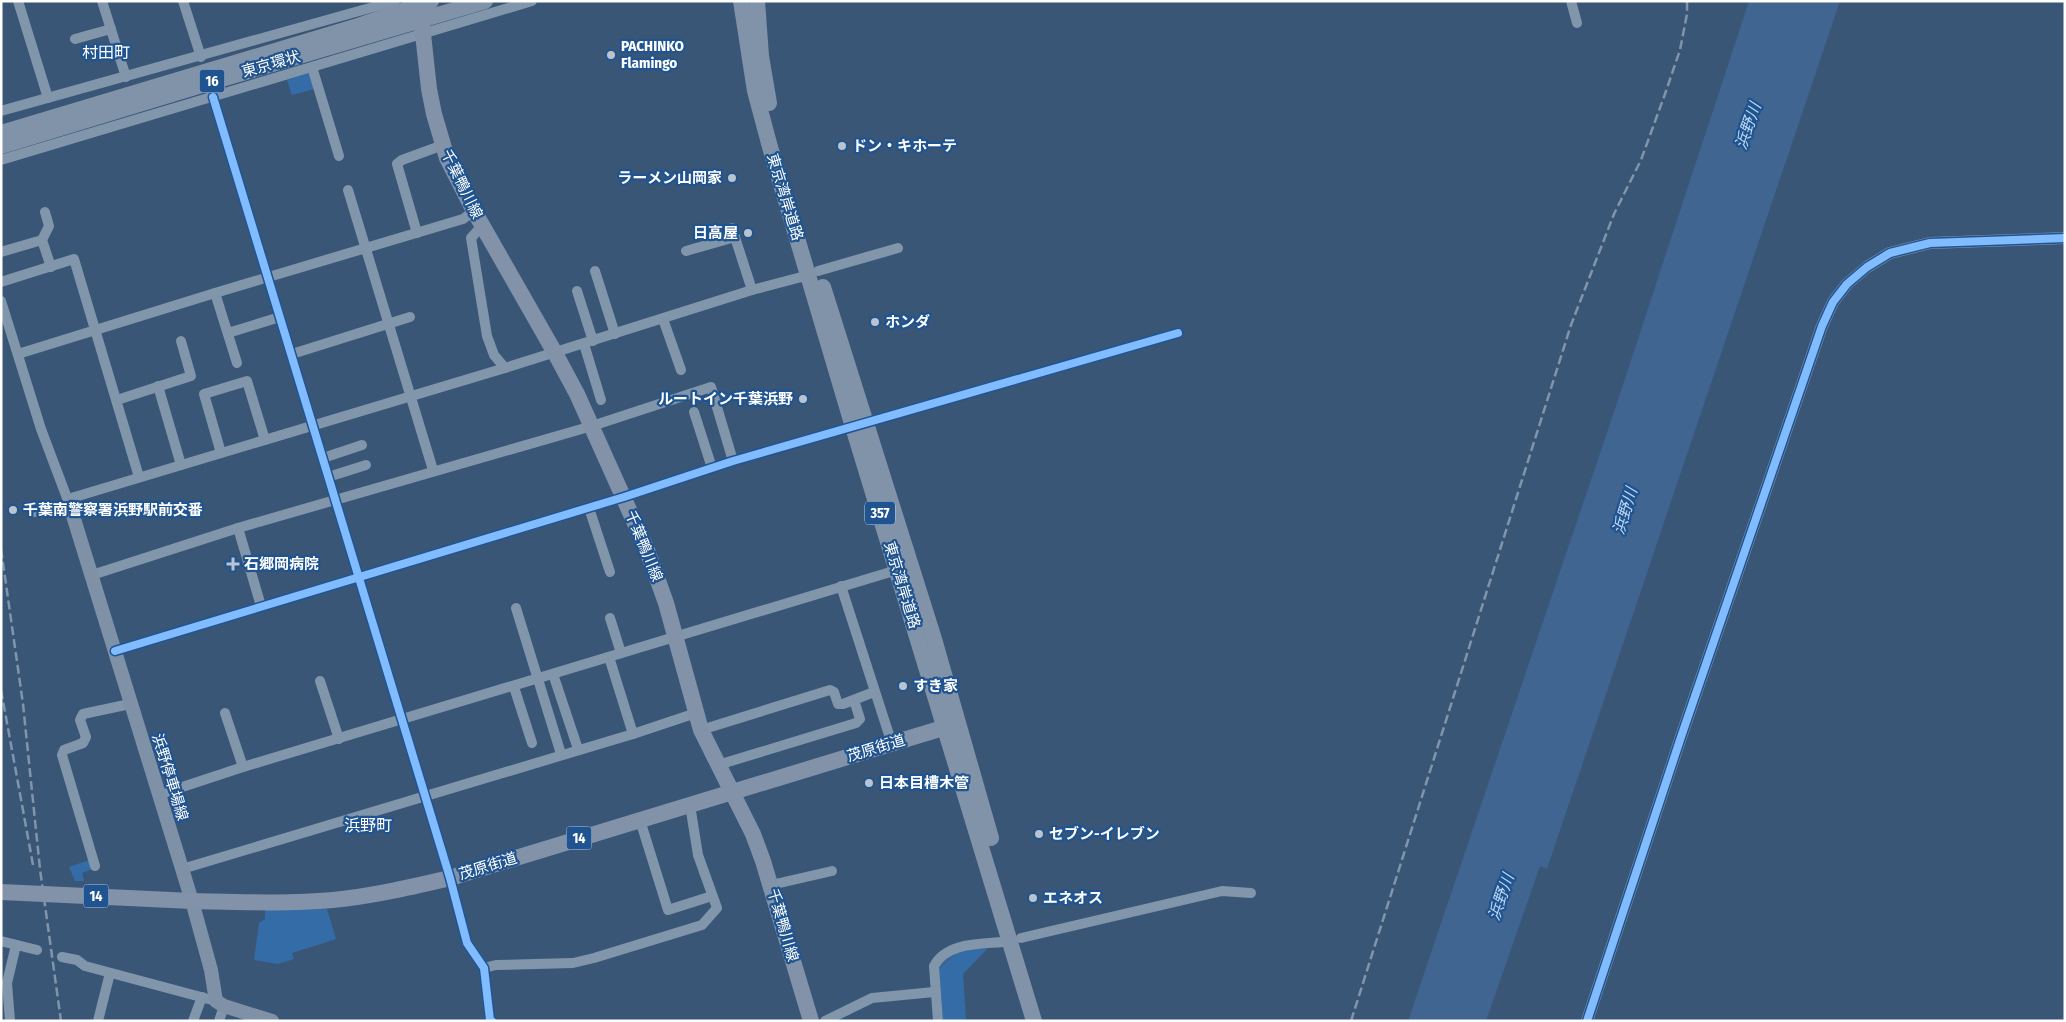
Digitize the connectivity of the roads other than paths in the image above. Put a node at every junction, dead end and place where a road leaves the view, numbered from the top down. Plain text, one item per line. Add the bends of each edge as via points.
1 (18, 1) edge
2 (102, 1) edge
3 (183, 1) edge
4 (395, 1) edge
5 (485, 1) edge
6 (532, 1) edge
7 (741, 1) edge
8 (757, 1) edge
9 (1570, 1) edge
10 (423, 12) edge
11 (1577, 23) dead end
12 (111, 30) junction
13 (75, 39) dead end
14 (277, 42) junction
15 (201, 56) junction
16 (312, 67) junction
17 (126, 77) junction
18 (213, 97) junction
19 (48, 98) junction
20 (1, 111) edge
21 (1, 133) edge
22 (443, 145) junction
23 (1, 146) edge
24 (339, 156) dead end
25 (1, 160) edge
26 (348, 190) dead end
27 (45, 212) dead end
28 (474, 212) junction
29 (482, 226) junction
30 (417, 233) junction
31 (2065, 238) edge
32 (42, 240) junction
33 (898, 248) dead end
34 (366, 249) junction
35 (686, 251) dead end
36 (1, 252) edge
37 (51, 267) junction
38 (595, 271) dead end
39 (813, 273) junction
40 (268, 277) junction
41 (1, 282) edge
42 (752, 290) junction
43 (576, 291) dead end
44 (215, 292) junction
45 (1, 301) edge
46 (280, 317) junction
47 (410, 317) dead end
48 (663, 319) junction
49 (388, 325) junction
50 (96, 330) junction
51 (228, 333) junction
52 (1178, 333) dead end
53 (615, 334) junction
54 (181, 341) dead end
55 (588, 342) junction
56 (555, 352) junction
57 (18, 354) junction
58 (292, 354) junction
59 (237, 362) dead end
60 (505, 368) junction
61 (681, 370) dead end
62 (158, 386) junction
63 (411, 396) junction
64 (117, 400) junction
65 (601, 400) dead end
66 (694, 412) dead end
67 (313, 425) junction
68 (859, 425) junction
69 (592, 426) junction
70 (265, 440) junction
71 (362, 445) dead end
72 (221, 453) junction
73 (323, 458) junction
74 (733, 462) junction
75 (181, 465) junction
76 (366, 466) dead end
77 (712, 468) junction
78 (433, 470) junction
79 (139, 477) junction
80 (328, 477) junction
81 (624, 497) junction
82 (335, 500) junction
83 (69, 502) junction
84 (589, 508) junction
85 (33, 512) dead end
86 (238, 528) junction
87 (898, 570) junction
88 (610, 572) dead end
89 (92, 575) junction
90 (358, 578) junction
91 (841, 586) junction
92 (261, 606) junction
93 (516, 608) dead end
94 (610, 618) dead end
95 (675, 638) junction
96 (115, 651) junction
97 (621, 653) junction
98 (609, 657) junction
99 (553, 674) junction
100 (538, 679) junction
101 (320, 681) dead end
102 (514, 687) junction
103 (874, 692) junction
104 (854, 700) junction
105 (130, 704) junction
106 (225, 713) dead end
107 (696, 713) junction
108 (401, 721) junction
109 (952, 725) junction
110 (701, 730) junction
111 (633, 734) junction
112 (339, 739) junction
113 (532, 743) dead end
114 (892, 744) junction
115 (578, 749) junction
116 (561, 754) junction
117 (718, 765) junction
118 (243, 767) junction
119 (732, 792) junction
120 (158, 795) junction
121 (424, 796) junction
122 (690, 805) junction
123 (640, 820) junction
124 (95, 866) dead end
125 (182, 869) junction
126 (832, 871) dead end
127 (450, 878) junction
128 (771, 885) junction
129 (1, 892) edge
130 (1250, 893) dead end
131 (712, 896) junction
132 (192, 900) junction
133 (1016, 940) junction
134 (1, 941) edge
135 (16, 945) junction
136 (37, 950) dead end
137 (62, 957) dead end
138 (484, 968) junction
139 (110, 973) junction
140 (934, 992) junction
141 (202, 997) junction
142 (220, 1003) junction
143 (10, 1021) edge
144 (98, 1021) edge
145 (194, 1021) edge
146 (219, 1021) edge
147 (272, 1021) edge
148 (492, 1021) edge
149 (811, 1021) edge
150 (825, 1021) edge
151 (938, 1021) edge
152 (1034, 1021) edge
153 (1044, 1021) edge
154 (1587, 1021) edge

1 - 19 street
2 - 12 street
3 - 15 street
4 - 14 street
5 - 10 highway, 東京環状 / 16
6 - 10 street via 457,24
7 - 39 highway, 東京湾岸道路 / 357 via 755,92
8 - 39 highway, 東京湾岸道路 / 357 via 766,87
9 - 11 street
10 - 14 highway, 東京環状 / 16
10 - 16 street via 385,46
10 - 22 main road, 千葉鴨川線 via 429,89
10 - 23 highway, 東京環状 / 16
12 - 13 street
12 - 17 street
14 - 15 street
14 - 21 highway, 東京環状 / 16
15 - 17 street
16 - 18 street
16 - 24 street
17 - 19 street
18 - 25 street
18 - 40 street
19 - 20 street
22 - 28 main road, 千葉鴨川線
22 - 30 street via 397,164
26 - 34 street
27 - 32 street via 49,226
28 - 29 main road, 千葉鴨川線
28 - 30 street via 463,219
29 - 56 main road, 千葉鴨川線
29 - 60 street via 471,238 487,336 494,355
30 - 34 street
31 - 154 street via 1930,243 1908,247 1867,267 1847,284 1834,302 1822,326 1778,454
32 - 36 street
32 - 37 street
33 - 39 street
34 - 40 street
34 - 49 street
35 - 42 street via 734,233
37 - 41 street
37 - 50 street via 74,260
38 - 53 street
39 - 42 street
39 - 68 highway, 東京湾岸道路 / 357
40 - 44 street
40 - 46 street
42 - 48 street
43 - 55 street
44 - 50 street
44 - 51 street
45 - 57 street
46 - 51 street
46 - 58 street
47 - 49 street
48 - 53 street
48 - 61 street
49 - 58 street
49 - 63 street
50 - 57 street
50 - 64 street
51 - 59 street
52 - 68 street
53 - 55 street
54 - 62 street via 191,376
55 - 56 street
55 - 65 street
56 - 60 street
56 - 69 main road, 千葉鴨川線
57 - 83 street via 41,429
58 - 67 street
60 - 63 street
62 - 64 street
62 - 75 street
63 - 67 street
63 - 78 street
64 - 79 street
66 - 77 street
67 - 70 street
67 - 73 street
68 - 74 street
68 - 87 highway, 東京湾岸道路 / 357
68 - 109 highway, 東京湾岸道路 / 357 via 934,639
69 - 74 street via 710,387
69 - 78 street
69 - 81 main road, 千葉鴨川線
70 - 72 street
70 - 72 street via 247,381 204,394
71 - 73 street
72 - 75 street
73 - 80 street
74 - 77 street
75 - 79 street
76 - 80 street
77 - 81 street
78 - 82 street
79 - 83 street
80 - 82 street
81 - 84 street
81 - 95 main road, 千葉鴨川線 via 656,574
82 - 86 street
82 - 90 street
83 - 85 street
83 - 89 main road, 浜野停車場線
84 - 88 street
84 - 90 street
86 - 89 street
86 - 92 street
87 - 91 street
87 - 109 highway, 東京湾岸道路 / 357
89 - 96 main road, 浜野停車場線
90 - 92 street
90 - 108 street
91 - 95 street
91 - 103 street
92 - 96 street
93 - 100 street
94 - 97 street
95 - 97 street
95 - 107 main road, 千葉鴨川線
96 - 105 main road, 浜野停車場線
97 - 98 street
98 - 99 street
98 - 111 street
99 - 100 street
99 - 115 street
100 - 102 street
100 - 116 street
101 - 112 street
102 - 108 street
102 - 113 street
103 - 104 street
103 - 114 street
104 - 110 street via 838,704 830,690
104 - 117 street via 860,719 856,723
105 - 120 main road, 浜野停車場線
105 - 124 street via 82,714 80,720 86,737 83,743 64,750 62,754
106 - 118 street
107 - 110 main road, 千葉鴨川線
107 - 111 street
108 - 112 street
108 - 121 street
109 - 114 main road, 茂原街道 / 14
109 - 133 highway, 東京湾岸道路 / 357
110 - 117 main road, 千葉鴨川線
111 - 115 street
112 - 118 street
114 - 119 main road, 茂原街道 / 14
115 - 116 street
116 - 121 street
117 - 119 main road, 千葉鴨川線
118 - 120 street
119 - 122 main road, 茂原街道 / 14
119 - 128 main road, 千葉鴨川線
120 - 125 main road, 浜野停車場線
121 - 125 street
121 - 127 street
122 - 123 main road, 茂原街道 / 14
122 - 131 street via 698,855
123 - 127 main road, 茂原街道 / 14
123 - 131 street via 668,910
125 - 132 main road, 浜野停車場線
126 - 128 street
127 - 132 main road, 茂原街道 / 14 via 401,890 333,900
127 - 138 street via 467,943
128 - 149 main road, 千葉鴨川線
129 - 132 main road, 茂原街道 / 14, bridge
130 - 133 street via 1222,891
131 - 138 street via 717,908 702,925 666,938 573,963
132 - 142 main road, 浜野停車場線
133 - 140 street via 966,946 945,953 934,966
133 - 152 highway, 東京湾岸道路 / 357
133 - 153 highway, 東京湾岸道路 / 357
134 - 135 street
135 - 136 street
135 - 143 street via 7,983
137 - 139 street
138 - 148 street
139 - 141 street
139 - 144 street
140 - 150 street via 872,998
140 - 151 street
141 - 142 street
141 - 145 street
142 - 146 street
142 - 147 main road

